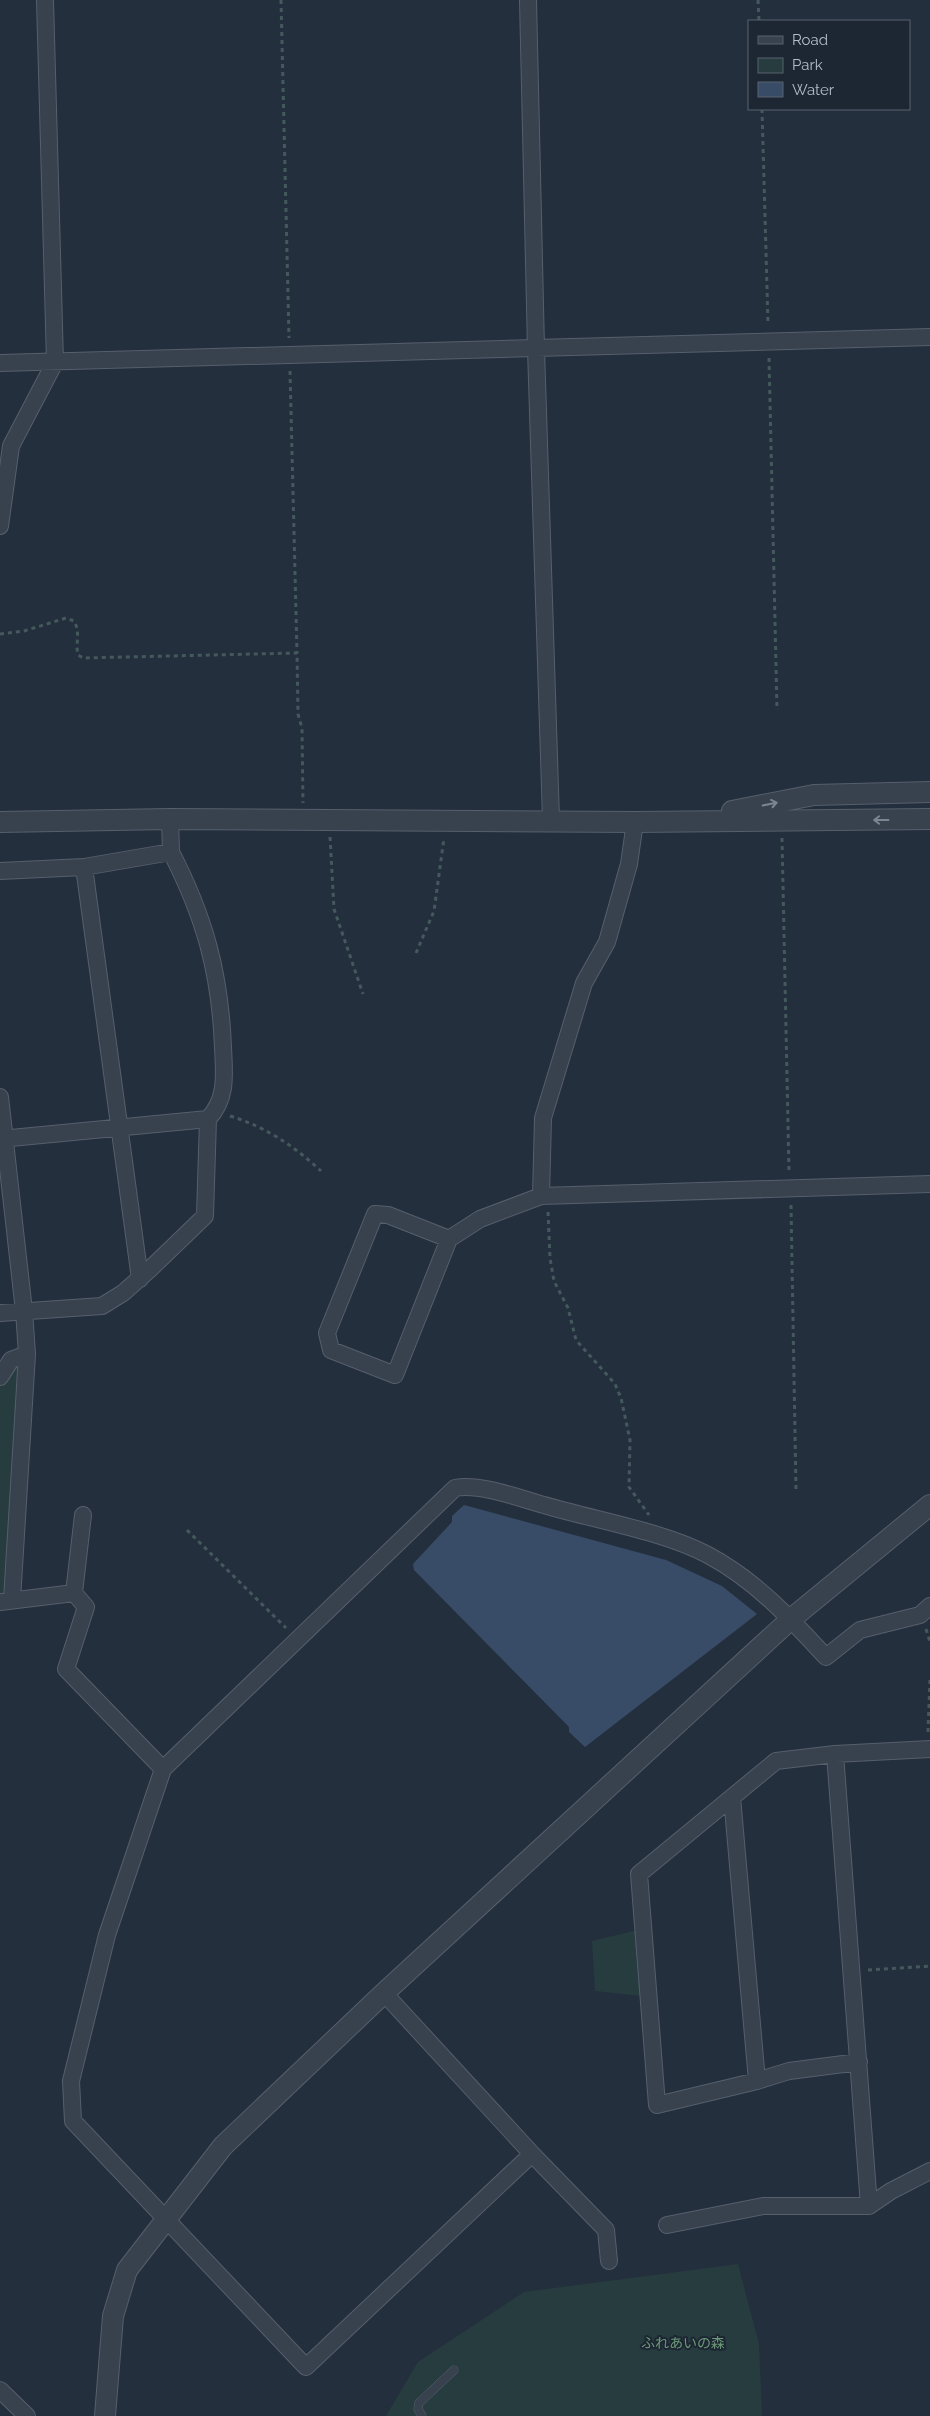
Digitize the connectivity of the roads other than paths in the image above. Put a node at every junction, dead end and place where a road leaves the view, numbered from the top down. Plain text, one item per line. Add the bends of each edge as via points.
1 (45, 0) edge
2 (528, 0) edge
3 (930, 337) edge
4 (536, 349) junction
5 (56, 362) junction
6 (0, 363) edge
7 (0, 526) edge
8 (930, 792) edge
9 (170, 819) junction
10 (930, 819) edge
11 (551, 820) junction
12 (0, 822) edge
13 (644, 822) junction
14 (172, 852) junction
15 (84, 867) junction
16 (0, 871) edge
17 (0, 1097) edge
18 (211, 1115) junction
19 (118, 1128) junction
20 (3, 1139) edge
21 (930, 1184) edge
22 (541, 1196) junction
23 (450, 1239) junction
24 (140, 1278) junction
25 (24, 1311) junction
26 (0, 1313) edge
27 (27, 1354) junction
28 (0, 1377) edge
29 (930, 1505) edge
30 (83, 1515) dead end
31 (74, 1593) junction
32 (6, 1601) edge
33 (930, 1606) edge
34 (792, 1619) junction
35 (930, 1749) edge
36 (835, 1754) junction
37 (164, 1769) junction
38 (732, 1797) junction
39 (384, 1993) junction
40 (859, 2062) junction
41 (756, 2081) junction
42 (532, 2154) junction
43 (930, 2171) edge
44 (869, 2206) junction
45 (165, 2218) junction
46 (667, 2225) dead end
47 (609, 2261) dead end
48 (454, 2370) dead end
49 (0, 2390) edge
50 (27, 2416) edge
51 (105, 2416) edge
52 (422, 2416) edge

1 - 5 street
2 - 4 street
3 - 4 street
4 - 5 street
4 - 11 street
5 - 6 street
5 - 7 street via 11,446
13 -> 8 street via 741,810 814,795
9 - 11 street
9 - 12 street
9 - 14 street
10 -> 13 street
11 - 13 street
13 - 22 street via 606,942 584,983 543,1118
14 - 15 street
14 - 18 street via 192,893 218,981 225,1088
15 - 16 street
15 - 19 street
17 - 20 street
18 - 19 street
18 - 24 street via 205,1216
19 - 20 street
19 - 24 street
20 - 25 street
21 - 22 street
22 - 23 street via 480,1219
23 - 23 street via 388,1215 375,1214 327,1333 332,1350 395,1375
24 - 25 street via 102,1306
25 - 26 street
25 - 27 street
27 - 28 street via 11,1360
27 - 32 street
29 - 34 street
30 - 31 street
31 - 32 street
31 - 37 street via 86,1607 66,1668
33 - 34 street via 920,1615 860,1630 826,1656
34 - 37 street via 770,1598 730,1569 707,1555 661,1537 468,1486 455,1488
34 - 39 street
35 - 36 street
36 - 38 street via 776,1760
36 - 40 street
37 - 45 street via 107,1935 72,2081 73,2121
38 - 41 street
38 - 41 street via 639,1874 657,2105
39 - 42 street
39 - 45 street via 223,2146
40 - 41 street via 789,2071
40 - 44 street
42 - 45 street via 306,2367
42 - 47 street via 606,2230
43 - 44 street
44 - 46 street via 763,2206
45 - 51 street via 127,2270 113,2316
48 - 52 lane via 419,2403
49 - 50 street

